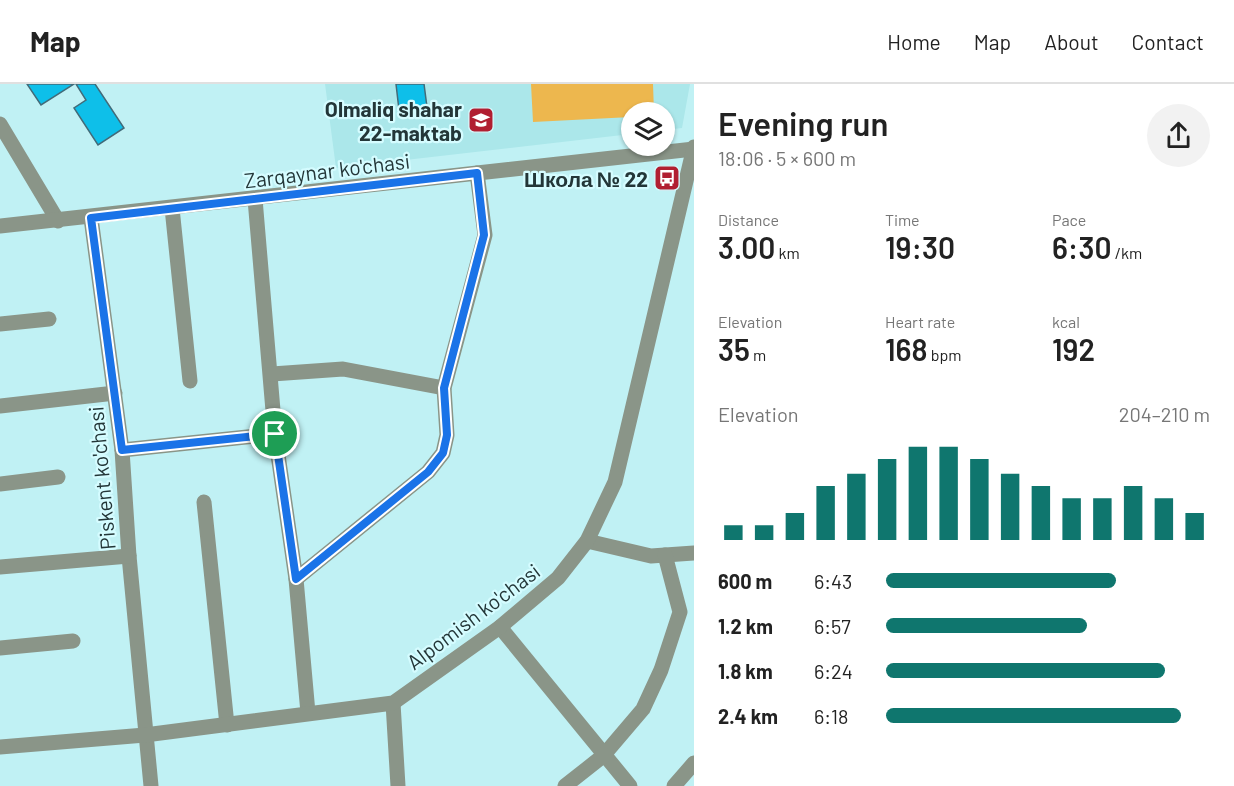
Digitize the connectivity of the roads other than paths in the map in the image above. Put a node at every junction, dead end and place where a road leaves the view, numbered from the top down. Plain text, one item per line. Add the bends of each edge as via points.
1 (0, 124) edge
2 (694, 148) edge
3 (477, 173) junction
4 (255, 200) junction
5 (172, 208) junction
6 (91, 218) junction
7 (58, 221) junction
8 (0, 226) edge
9 (49, 319) dead end
10 (0, 324) edge
11 (272, 374) junction
12 (190, 381) dead end
13 (444, 388) junction
14 (115, 393) junction
15 (0, 406) edge
16 (275, 434) junction
17 (122, 450) junction
18 (58, 477) dead end
19 (0, 484) edge
20 (204, 502) dead end
21 (587, 541) junction
22 (694, 553) edge
23 (665, 555) junction
24 (129, 556) junction
25 (0, 567) edge
26 (296, 579) junction
27 (500, 627) junction
28 (74, 641) dead end
29 (0, 648) edge
30 (393, 703) junction
31 (308, 713) junction
32 (227, 725) junction
33 (145, 735) junction
34 (0, 747) edge
35 (603, 756) junction
36 (694, 764) edge
37 (151, 786) edge
38 (398, 786) edge
39 (564, 786) edge
40 (630, 786) edge
41 (674, 786) edge

1 - 7 street
2 - 3 street, Zarqaynar ko'chasi
2 - 21 street, Alpomish ko'chasi via 615,482
3 - 4 street, Zarqaynar ko'chasi
3 - 13 street via 484,235
4 - 5 street, Zarqaynar ko'chasi
4 - 11 street
5 - 6 street, Zarqaynar ko'chasi
5 - 12 street
6 - 7 street, Zarqaynar ko'chasi
6 - 14 street, Piskent ko'chasi
7 - 8 street, Zarqaynar ko'chasi
9 - 10 street
11 - 13 street via 344,369
11 - 16 street
13 - 26 street via 447,435 443,453 428,472
14 - 15 street
14 - 17 street, Piskent ko'chasi
16 - 17 street
16 - 26 street
17 - 24 street, Piskent ko'chasi
18 - 19 street
20 - 32 street
21 - 23 street via 651,556
21 - 27 street, Alpomish ko'chasi via 558,578
22 - 23 street
23 - 35 street via 680,612 643,709
24 - 25 street
24 - 33 street, Piskent ko'chasi
26 - 31 street
27 - 30 street, Alpomish ko'chasi
27 - 35 street
28 - 29 street
30 - 31 street, Alpomish ko'chasi
30 - 38 street
31 - 32 street, Alpomish ko'chasi
32 - 33 street, Alpomish ko'chasi
33 - 34 street, Alpomish ko'chasi
33 - 37 street, Piskent ko'chasi
35 - 39 street
35 - 40 street
36 - 41 street

